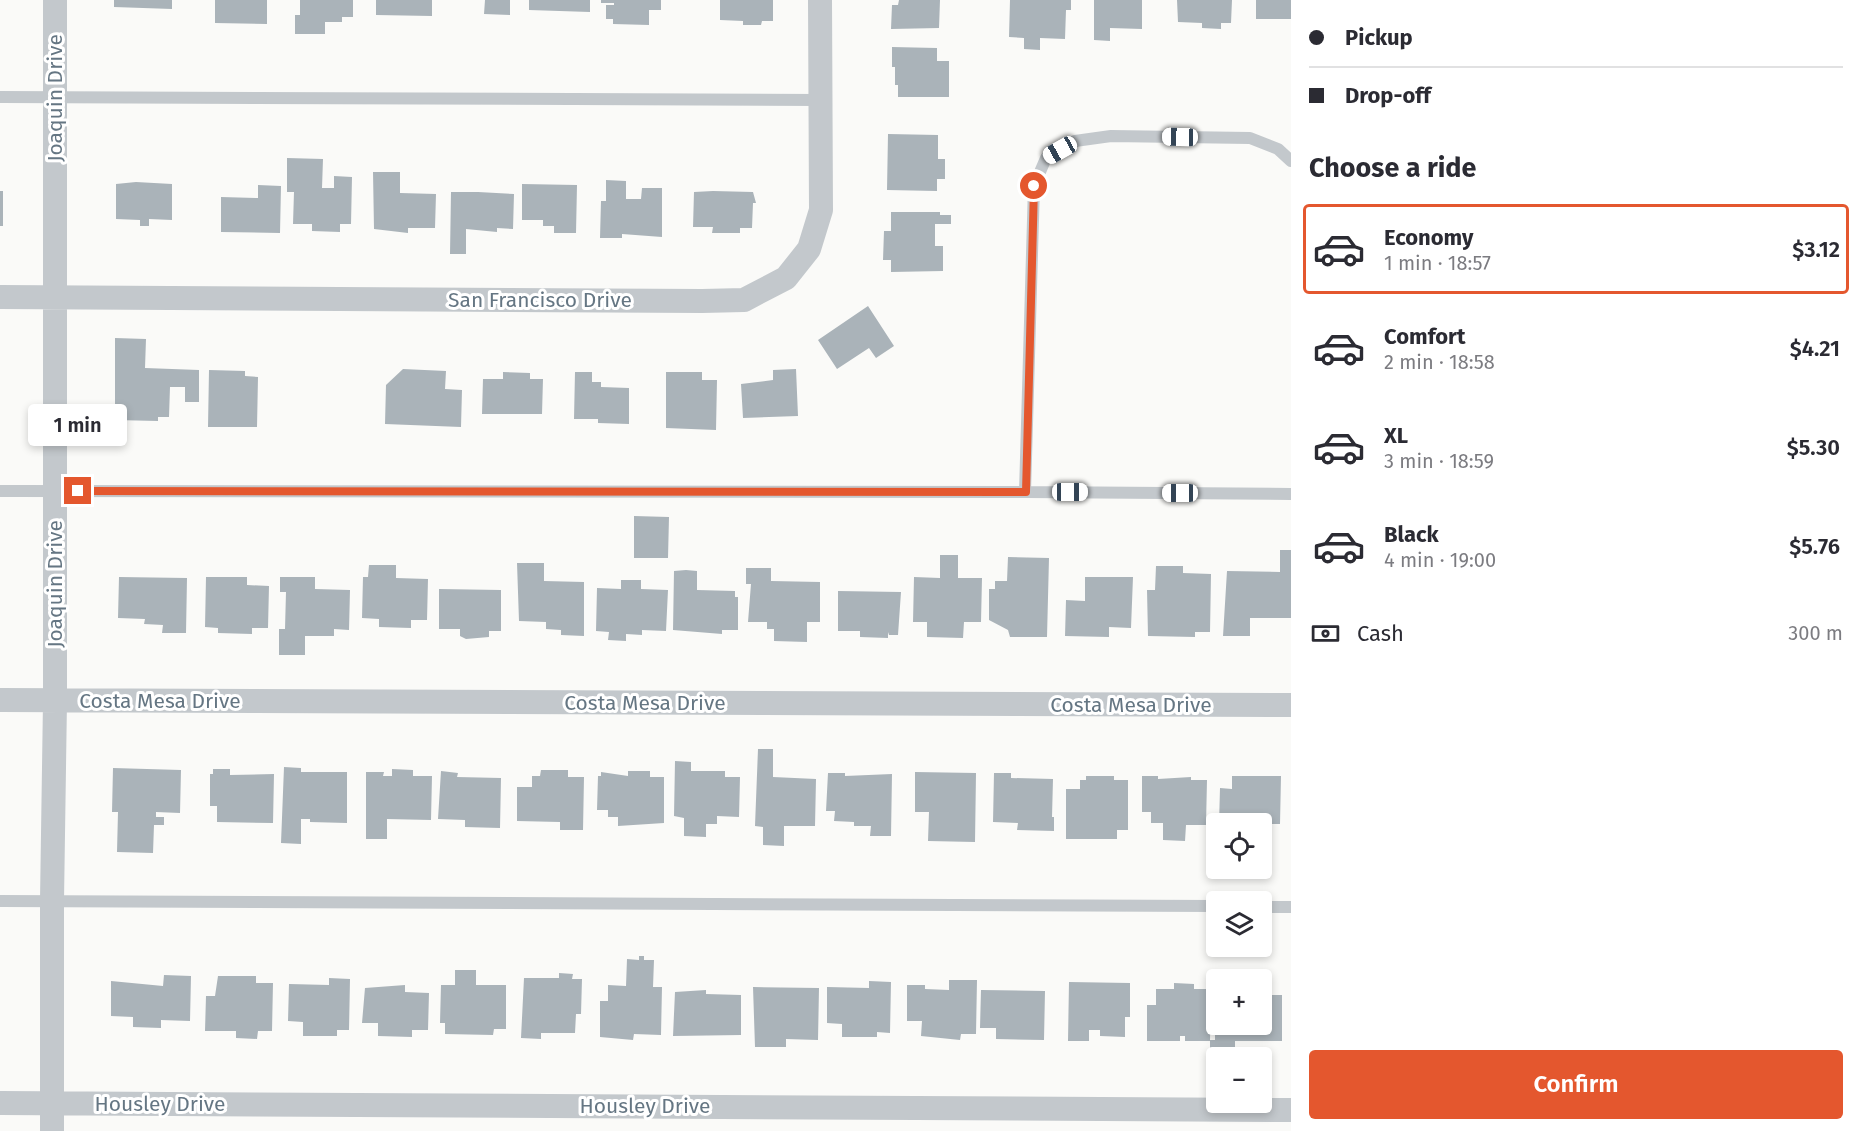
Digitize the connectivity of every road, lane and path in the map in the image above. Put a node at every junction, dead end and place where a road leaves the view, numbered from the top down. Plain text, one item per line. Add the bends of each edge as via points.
1 (55, 0) edge
2 (820, 0) edge
3 (0, 97) edge
4 (55, 97) junction
5 (820, 100) junction
6 (1291, 161) edge
7 (0, 297) edge
8 (56, 297) junction
9 (0, 491) edge
10 (55, 491) junction
11 (1026, 492) junction
12 (1291, 494) edge
13 (0, 700) edge
14 (55, 701) junction
15 (1291, 705) edge
16 (0, 901) edge
17 (52, 901) junction
18 (1206, 906) edge
19 (1272, 907) edge
20 (1291, 907) edge
21 (0, 1103) edge
22 (52, 1103) junction
23 (1291, 1110) edge
24 (52, 1131) edge

1 - 4 street, Joaquin Drive
2 - 5 street, San Francisco Drive
3 - 4 lane
4 - 5 lane
4 - 8 street, Joaquin Drive
5 - 8 street, San Francisco Drive via 821,210 809,249 786,278 744,300
6 - 11 lane via 1278,149 1250,138 1111,136 1075,141 1046,158 1034,186
7 - 8 street, San Francisco Drive
8 - 10 street, Joaquin Drive
9 - 10 lane
10 - 11 lane
10 - 14 street, Joaquin Drive
11 - 12 lane
13 - 14 street, Costa Mesa Drive
14 - 15 street, Costa Mesa Drive
14 - 17 street, Joaquin Drive
16 - 17 lane
17 - 18 lane
17 - 22 street, Joaquin Drive
19 - 20 lane
21 - 22 street, Housley Drive
22 - 23 street, Housley Drive
22 - 24 street, Joaquin Drive

